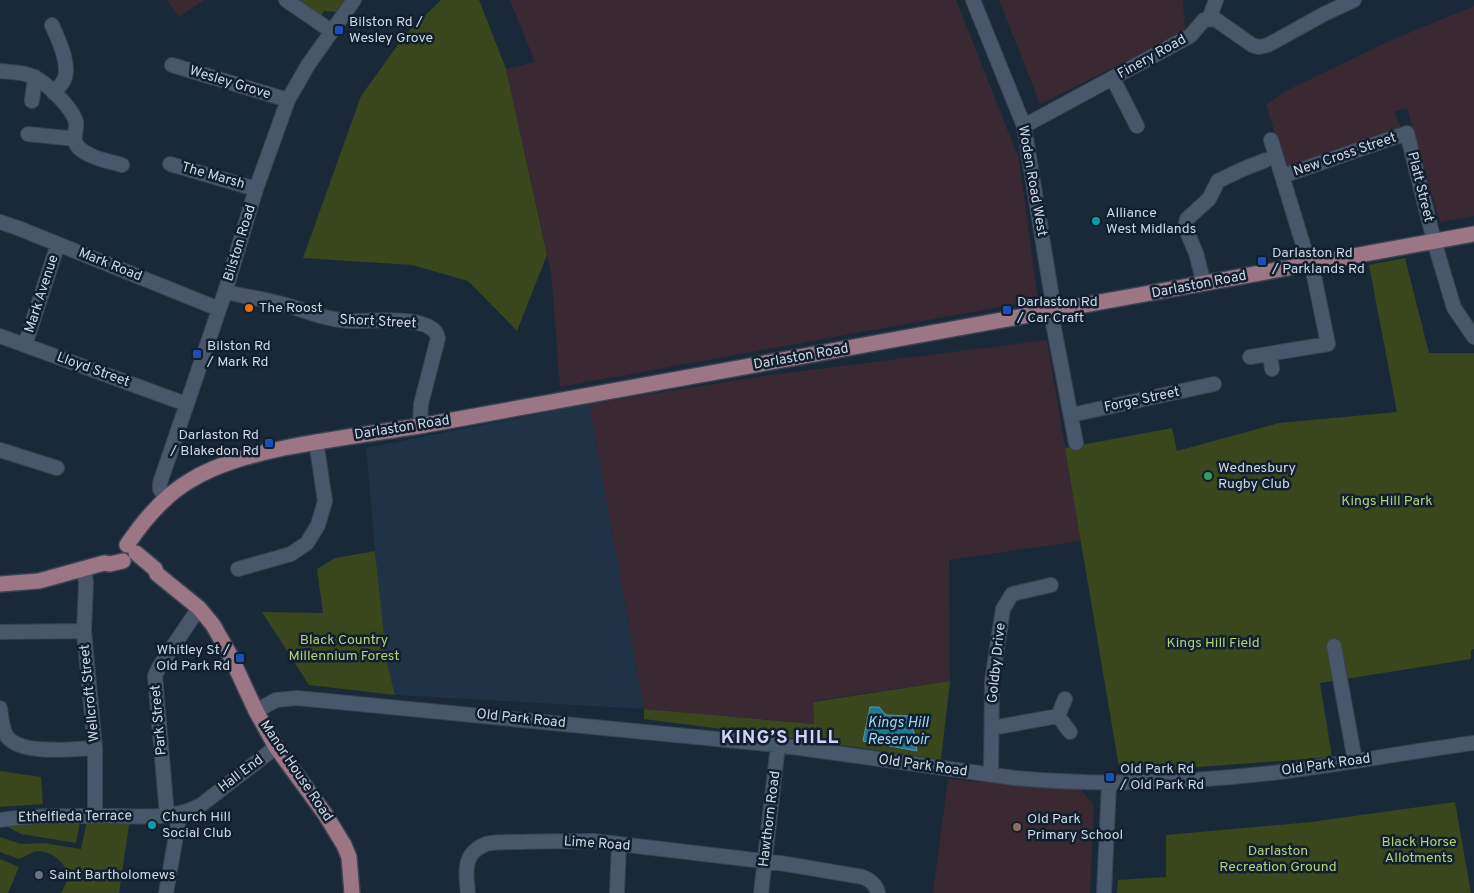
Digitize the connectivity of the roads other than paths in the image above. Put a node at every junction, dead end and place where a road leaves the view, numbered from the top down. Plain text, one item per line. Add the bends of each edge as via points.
1 (286, 0) edge
2 (354, 0) edge
3 (973, 0) edge
4 (1216, 0) edge
5 (1354, 0) edge
6 (1209, 19) junction
7 (52, 25) dead end
8 (330, 32) junction
9 (172, 65) dead end
10 (0, 71) edge
11 (36, 77) junction
12 (1112, 79) junction
13 (54, 93) junction
14 (288, 100) junction
15 (32, 101) dead end
16 (1024, 126) junction
17 (1137, 126) dead end
18 (1407, 133) joint
19 (28, 134) dead end
20 (74, 137) junction
21 (1271, 140) dead end
22 (1266, 160) dead end
23 (170, 164) dead end
24 (122, 165) dead end
25 (1283, 176) junction
26 (256, 188) junction
27 (0, 222) edge
28 (1474, 234) edge
29 (1434, 241) junction
30 (58, 244) junction
31 (1309, 264) junction
32 (1204, 284) junction
33 (225, 292) junction
34 (219, 310) junction
35 (1052, 311) junction
36 (0, 336) edge
37 (1474, 337) edge
38 (25, 345) junction
39 (1270, 354) junction
40 (1250, 357) dead end
41 (1272, 369) dead end
42 (1214, 384) dead end
43 (186, 404) junction
44 (1071, 415) junction
45 (420, 426) junction
46 (316, 441) junction
47 (1076, 443) dead end
48 (0, 450) edge
49 (57, 468) dead end
50 (166, 500) junction
51 (128, 553) junction
52 (84, 569) junction
53 (238, 569) dead end
54 (0, 584) edge
55 (1051, 585) dead end
56 (199, 608) junction
57 (84, 631) junction
58 (0, 632) edge
59 (1334, 646) dead end
60 (1065, 699) dead end
61 (0, 708) edge
62 (256, 711) junction
63 (1058, 716) junction
64 (992, 728) junction
65 (1070, 732) dead end
66 (1474, 743) edge
67 (778, 745) junction
68 (276, 747) junction
69 (95, 748) junction
70 (1355, 761) junction
71 (991, 775) junction
72 (1109, 783) junction
73 (173, 814) junction
74 (95, 816) junction
75 (0, 820) edge
76 (619, 844) junction
77 (765, 862) junction
78 (166, 893) edge
79 (352, 893) edge
80 (468, 893) edge
81 (617, 893) edge
82 (761, 893) edge
83 (878, 893) edge
84 (1104, 893) edge

1 - 8 street
2 - 8 street, Bilston Road
3 - 16 street, Woden Road West
4 - 6 street
5 - 6 street via 1259,47 1215,19
6 - 12 street, Finery Road via 1204,20 1190,36
7 - 13 street via 63,49 66,71
8 - 14 street, Bilston Road
9 - 14 street, Wesley Grove
10 - 11 street
11 - 13 street
11 - 15 street
12 - 16 street, Finery Road
12 - 17 street
13 - 20 street via 74,116
14 - 26 street, Bilston Road
16 - 35 street, Woden Road West
18 - 25 street, New Cross Street
18 - 29 street, Platt Street
19 - 20 street
20 - 24 street via 78,147 85,152
21 - 25 street
22 - 32 street via 1218,181 1208,199 1187,220 1185,227
23 - 26 street, The Marsh
25 - 31 street
26 - 33 street, Bilston Road
27 - 30 street, Mark Road
28 - 29 main road, Darlaston Road
29 - 31 main road, Darlaston Road
29 - 37 street, Platt Street via 1454,308
30 - 34 street, Mark Road
30 - 38 street, Mark Avenue
31 - 32 main road, Darlaston Road
31 - 39 street via 1314,271 1329,350
32 - 35 main road, Darlaston Road
33 - 34 street, Bilston Road
33 - 45 street, Short Street via 281,303 328,320 409,321 434,328 438,338 421,404
34 - 43 street, Bilston Road
35 - 44 street
35 - 45 main road, Darlaston Road
36 - 38 street, Lloyd Street
38 - 43 street, Lloyd Street
39 - 40 street
39 - 41 street
42 - 44 street, Forge Street
43 - 50 street, Bilston Road via 160,483
44 - 47 street
45 - 46 main road, Darlaston Road
46 - 50 main road, Darlaston Road via 256,454 221,466 190,480
46 - 53 street via 325,501 318,525 307,543 290,554
48 - 49 street
50 - 51 main road, Darlaston Road via 141,524
51 - 52 main road, Darlaston Road
51 - 56 main road, Manor House Road
52 - 54 main road, Darlaston Road via 39,581
52 - 57 street, Wellcroft Street
55 - 64 street, Goldby Drive via 1012,594 1003,609 992,681
56 - 62 main road, Manor House Road via 230,654
56 - 73 street, Park Street via 155,676
57 - 58 street
57 - 69 street, Wellcroft Street
59 - 70 street
60 - 63 street
61 - 69 street via 6,734 11,742 20,746 35,749
62 - 67 street, Old Park Road via 276,700 297,698
62 - 68 main road, Manor House Road
63 - 64 street
63 - 65 street
64 - 71 street, Goldby Drive
66 - 70 street, Old Park Road
67 - 71 street, Old Park Road
67 - 77 street, Hawthorn Road
68 - 73 street, Hall End via 192,810
68 - 79 main road, Manor House Road via 344,845 349,857
69 - 74 street, Wellcroft Street
70 - 72 street, Old Park Road via 1272,773 1169,782
71 - 72 street, Old Park Road
72 - 84 street
73 - 74 street, Ethelfleda Terrace
73 - 78 street, Park Street
74 - 75 street, Ethelfleda Terrace via 29,816
76 - 77 street, Lime Road
76 - 80 street, Lime Road via 566,841 487,844 476,850 468,862
76 - 81 street
77 - 82 street, Hawthorn Road
77 - 83 street, Lime Road via 863,877 877,887

